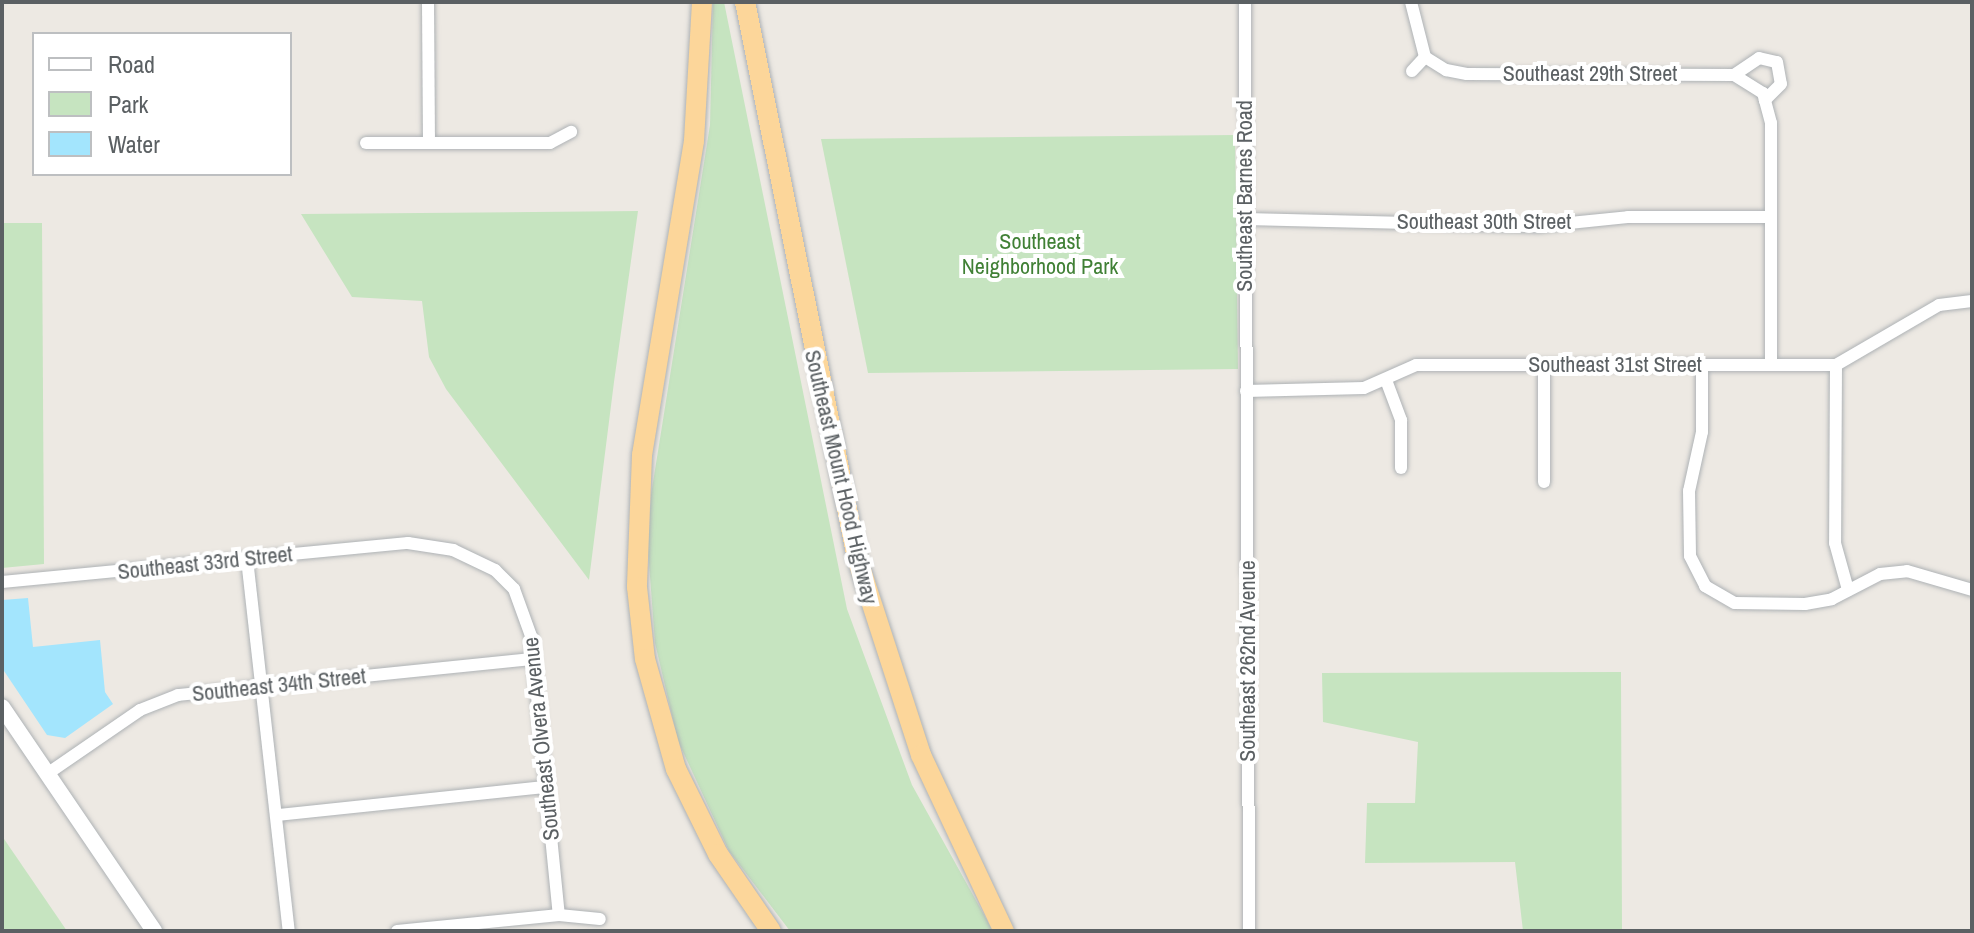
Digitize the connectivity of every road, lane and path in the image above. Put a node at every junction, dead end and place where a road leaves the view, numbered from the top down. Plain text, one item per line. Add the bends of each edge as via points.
1 (428, 2) edge
2 (702, 2) edge
3 (745, 2) edge
4 (1245, 2) edge
5 (1411, 2) edge
6 (1425, 57) junction
7 (1412, 71) dead end
8 (1734, 75) junction
9 (1765, 100) junction
10 (571, 132) dead end
11 (366, 143) dead end
12 (429, 143) junction
13 (1771, 217) junction
14 (1246, 219) junction
15 (1972, 301) edge
16 (1544, 365) junction
17 (1702, 365) junction
18 (1771, 365) junction
19 (1836, 365) junction
20 (1386, 380) junction
21 (1246, 391) junction
22 (1401, 468) dead end
23 (1544, 482) dead end
24 (408, 543) joint
25 (247, 559) junction
26 (2, 582) edge
27 (1848, 590) junction
28 (1972, 590) edge
29 (533, 659) junction
30 (265, 686) junction
31 (2, 707) edge
32 (47, 774) junction
33 (546, 787) junction
34 (278, 815) junction
35 (559, 915) junction
36 (600, 919) dead end
37 (154, 931) edge
38 (289, 931) edge
39 (397, 931) edge
40 (771, 931) edge
41 (1004, 931) edge
42 (1249, 931) edge

1 - 12 street
2 - 40 highway via 694,141 642,455 637,587 645,659 676,769 718,854
3 - 41 highway, Southeast Mount Hood Highway via 857,558 921,755
4 - 14 street, Southeast Barnes Road
5 - 6 street
6 - 7 street
6 - 8 street, Southeast 29th Street via 1446,70 1467,74
8 - 9 street, Southeast 29th Street
8 - 9 street via 1759,58 1777,62 1781,84
9 - 13 street via 1771,123
10 - 12 street via 550,143
11 - 12 street
13 - 14 street, Southeast 30th Street via 1628,217 1540,226
13 - 18 street
14 - 21 street, Southeast Barnes Road
15 - 19 street via 1939,305
16 - 17 street, Southeast 31st Street
16 - 20 street, Southeast 31st Street via 1416,365
16 - 23 street
17 - 18 street, Southeast 31st Street
17 - 27 street via 1702,432 1691,472 1690,556 1705,586 1735,603 1805,604
18 - 19 street, Southeast 31st Street
19 - 27 street via 1835,543
20 - 21 street, Southeast 31st Street via 1351,390
20 - 22 street via 1401,420
21 - 42 street, Southeast 262nd Avenue
24 - 25 street, Southeast 33rd Street
24 - 29 street, Southeast Olvera Avenue via 453,550 495,570 514,589 525,613
25 - 26 street, Southeast 33rd Street
25 - 30 street
27 - 28 street via 1880,574 1907,571
29 - 30 street, Southeast 34th Street
29 - 33 street, Southeast Olvera Avenue
30 - 32 street, Southeast 34th Street via 158,701
30 - 34 street
31 - 32 street
32 - 37 street
33 - 34 street
33 - 35 street, Southeast Olvera Avenue
34 - 38 street
35 - 36 street
35 - 39 street

